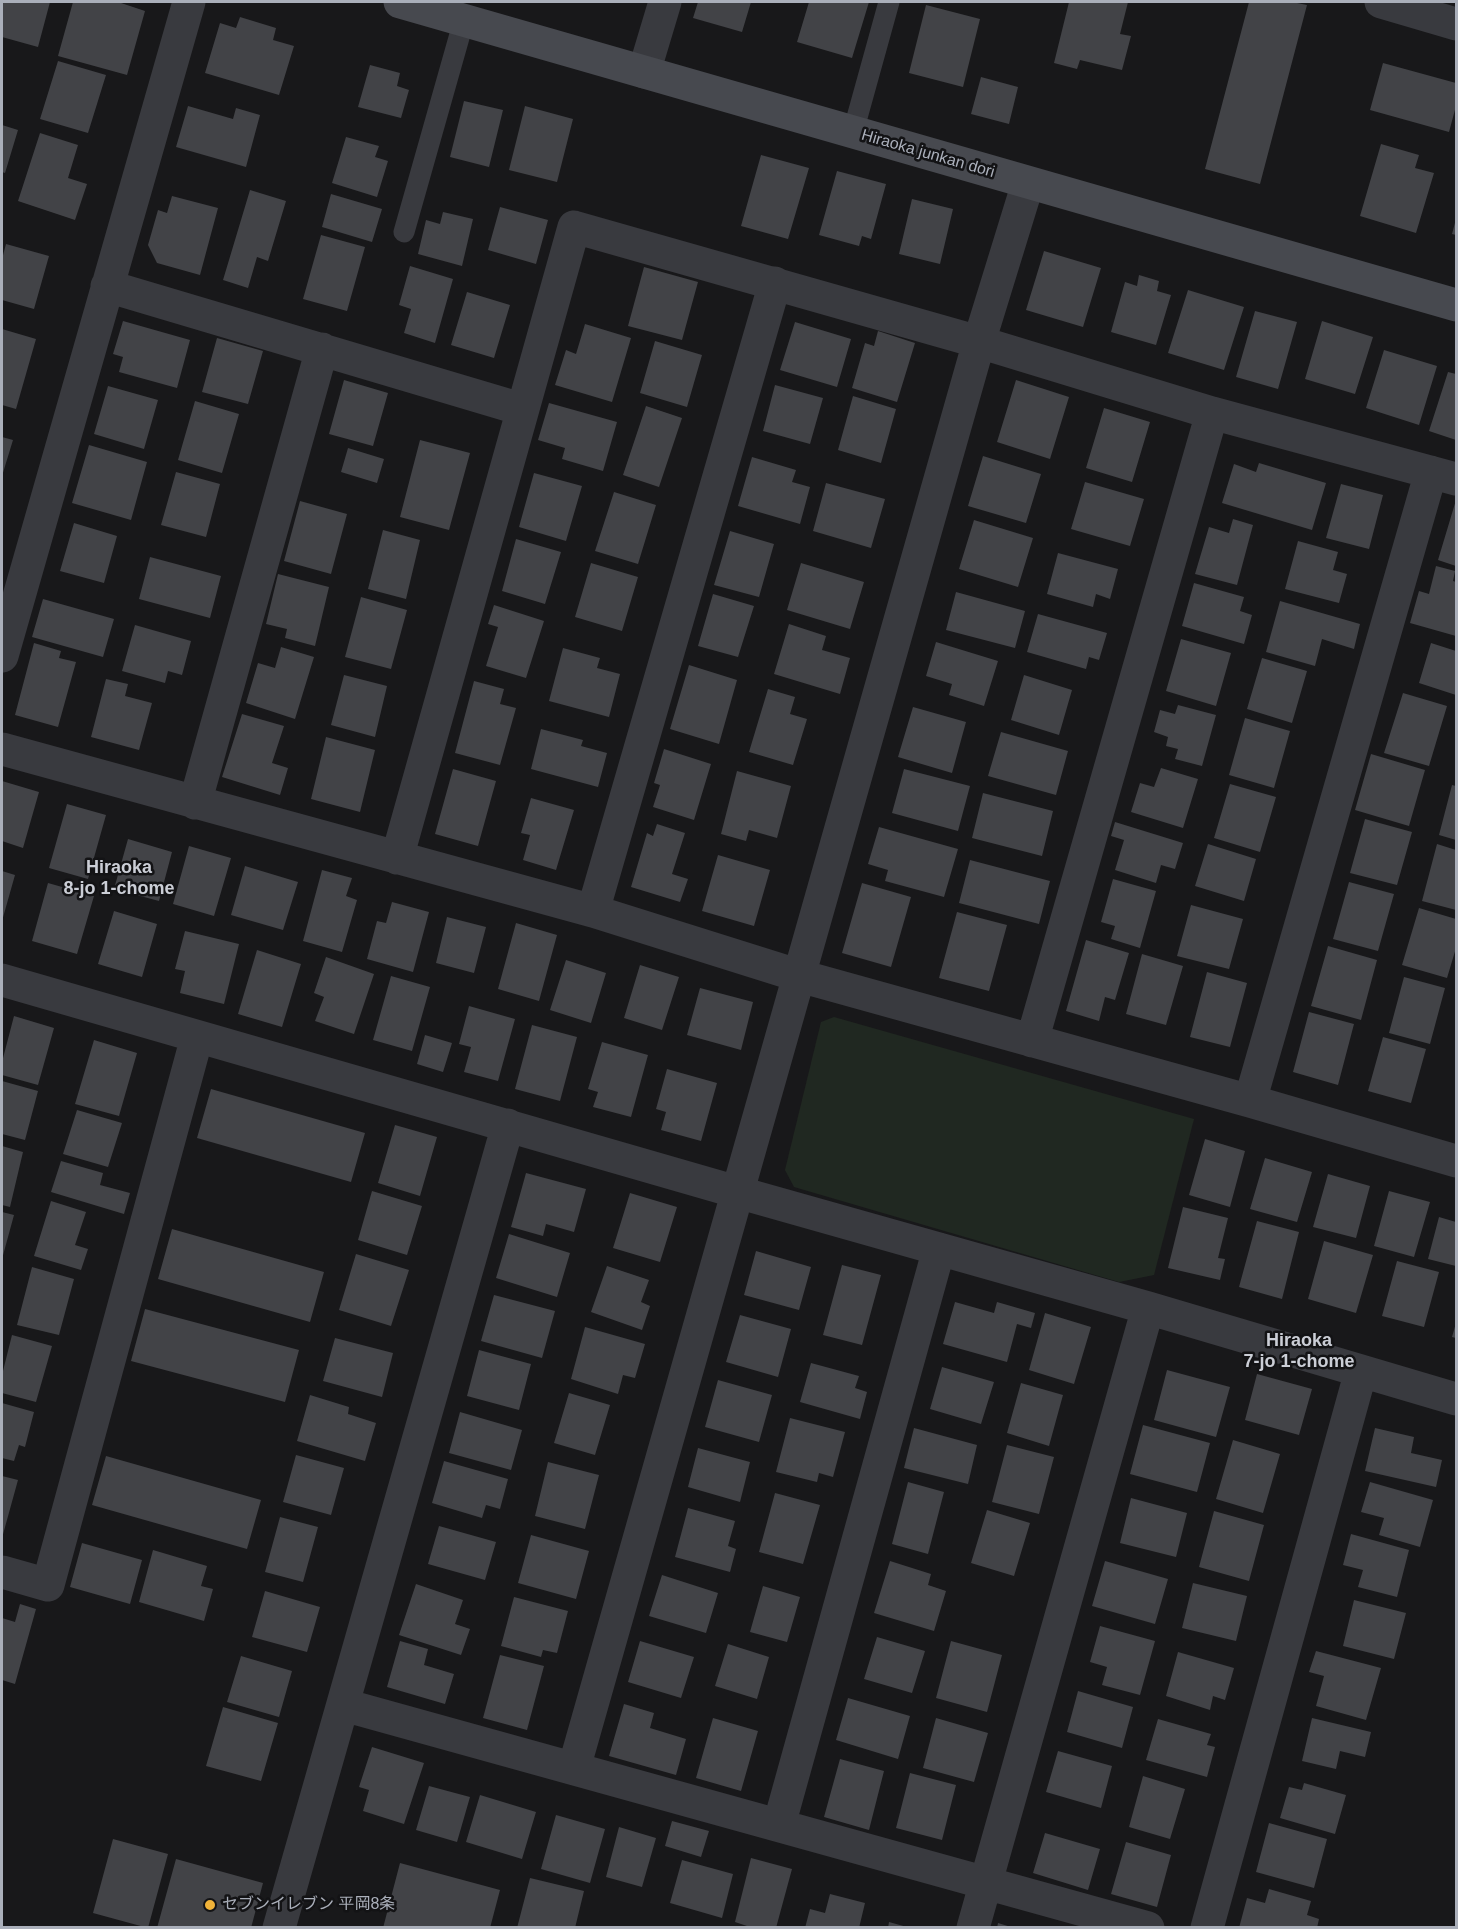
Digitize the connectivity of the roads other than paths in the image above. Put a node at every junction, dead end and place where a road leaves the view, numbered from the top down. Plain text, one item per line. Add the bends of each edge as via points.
1 (189, 2) edge
2 (400, 2) edge
3 (665, 2) edge
4 (889, 2) edge
5 (1381, 2) edge
6 (464, 20) junction
7 (1456, 24) edge
8 (644, 72) junction
9 (853, 132) junction
10 (1028, 183) junction
11 (404, 232) dead end
12 (775, 283) junction
13 (107, 286) junction
14 (1456, 305) edge
15 (979, 342) junction
16 (322, 349) junction
17 (521, 409) junction
18 (1212, 413) junction
19 (1444, 476) edge
20 (2, 656) edge
21 (2, 749) edge
22 (195, 803) junction
23 (397, 858) junction
24 (593, 911) junction
25 (800, 976) junction
26 (2, 980) edge
27 (198, 1037) junction
28 (1032, 1041) junction
29 (1251, 1101) junction
30 (508, 1125) junction
31 (1456, 1161) edge
32 (736, 1192) junction
33 (939, 1249) junction
34 (1148, 1308) junction
35 (1361, 1371) junction
36 (1456, 1399) edge
37 (2, 1572) edge
38 (344, 1705) junction
39 (574, 1768) junction
40 (779, 1825) junction
41 (987, 1883) junction
42 (279, 1928) edge
43 (973, 1928) edge
44 (1148, 1928) edge
45 (1207, 1928) edge

1 - 13 street
2 - 6 street, Hiraoka junkan dori
3 - 8 street
4 - 9 lane
5 - 7 street
6 - 8 street, Hiraoka junkan dori
6 - 11 lane
8 - 9 street, Hiraoka junkan dori
9 - 10 street, Hiraoka junkan dori
10 - 14 street, Hiraoka junkan dori
10 - 15 street
12 - 15 street
12 - 17 street via 574,227
12 - 24 street
13 - 16 street
13 - 20 street
15 - 18 street
15 - 25 street
16 - 17 street
16 - 22 street
17 - 23 street
18 - 19 street
18 - 28 street
19 - 29 street
21 - 22 street
22 - 23 street
23 - 24 street
24 - 25 street
25 - 28 street
25 - 32 street
26 - 27 street
27 - 30 street
27 - 37 street via 48,1585
28 - 29 street
29 - 31 street
30 - 32 street
30 - 38 street
32 - 33 street
32 - 39 street
33 - 34 street
33 - 40 street
34 - 35 street
34 - 41 street
35 - 36 street
35 - 45 street
38 - 39 street
38 - 42 street
39 - 40 street
40 - 41 street
41 - 43 street
41 - 44 street

